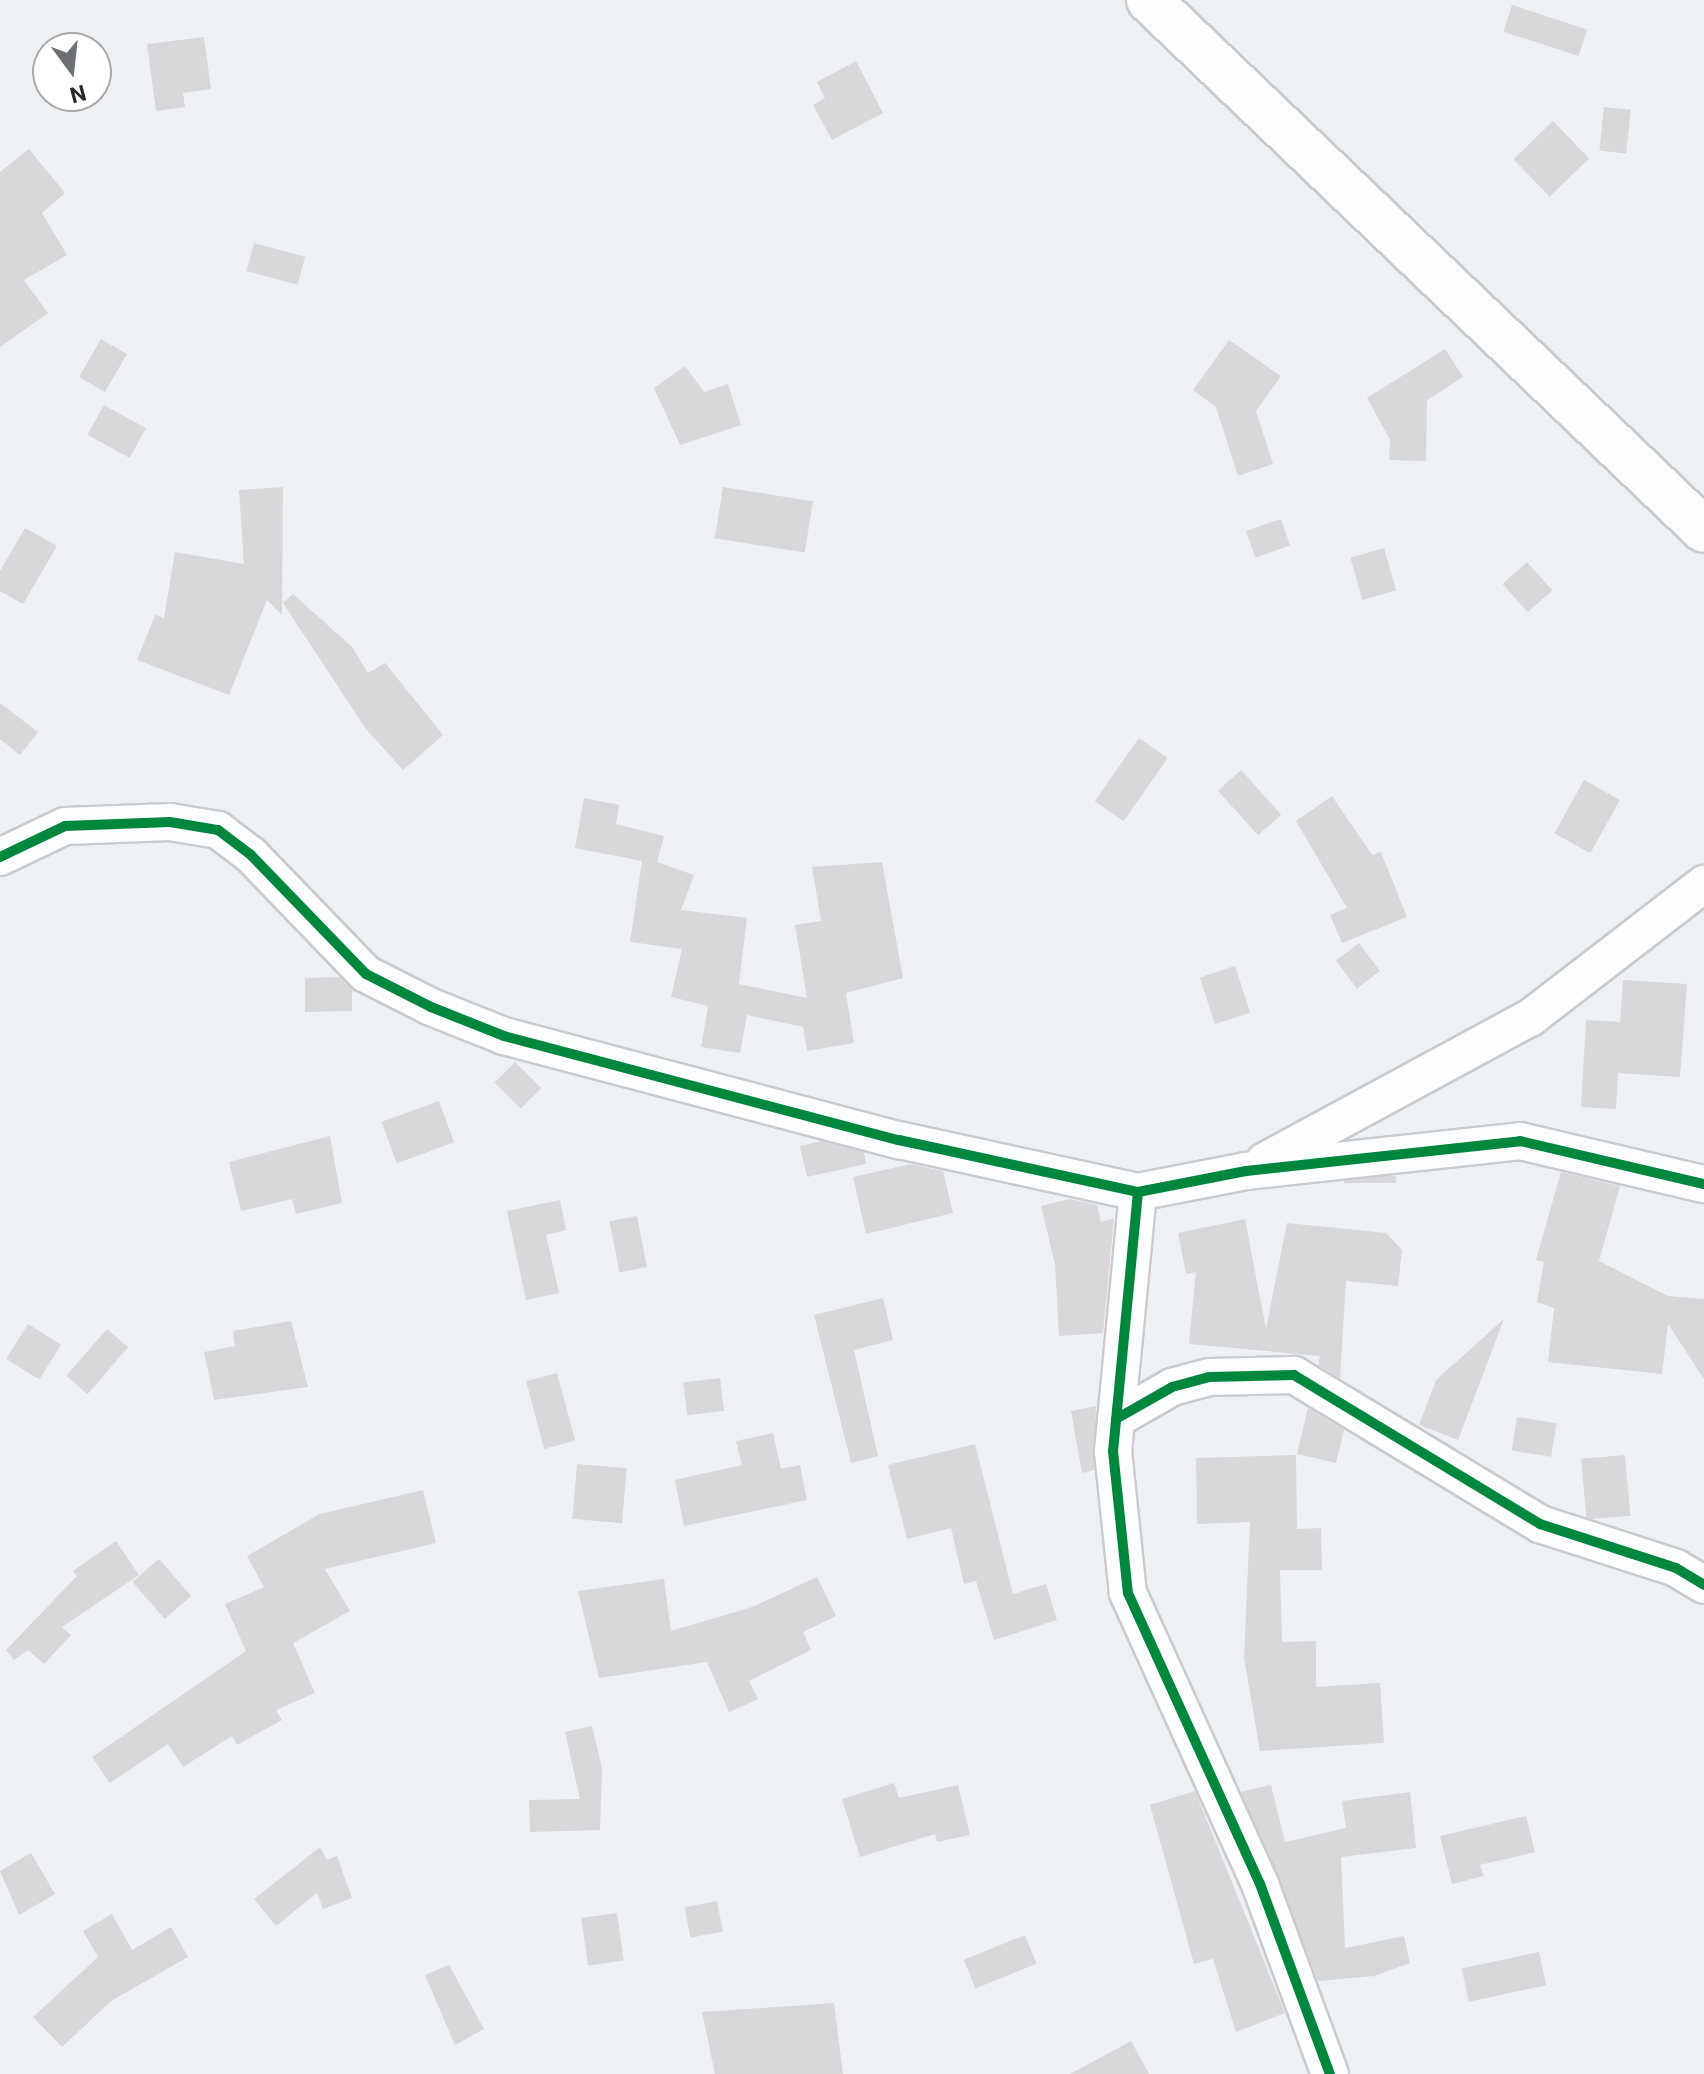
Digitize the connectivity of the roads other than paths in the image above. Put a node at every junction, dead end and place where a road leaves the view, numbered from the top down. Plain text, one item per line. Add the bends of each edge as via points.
1 (1149, 0) edge
2 (1704, 530) edge
3 (0, 857) edge
4 (1704, 884) edge
5 (1246, 1171) junction
6 (1704, 1184) edge
7 (1138, 1192) junction
8 (1116, 1419) junction
9 (1704, 1585) edge
10 (1330, 2074) edge

1 - 2 main road
3 - 7 street via 65,826 170,822 218,830 251,855 366,974 504,1036 899,1140
4 - 5 street via 1530,1018
5 - 6 street via 1520,1141
5 - 7 street
7 - 8 street
8 - 9 street via 1172,1387 1210,1377 1294,1375 1540,1524 1676,1568
8 - 10 street via 1117,1540 1128,1593 1260,1884

